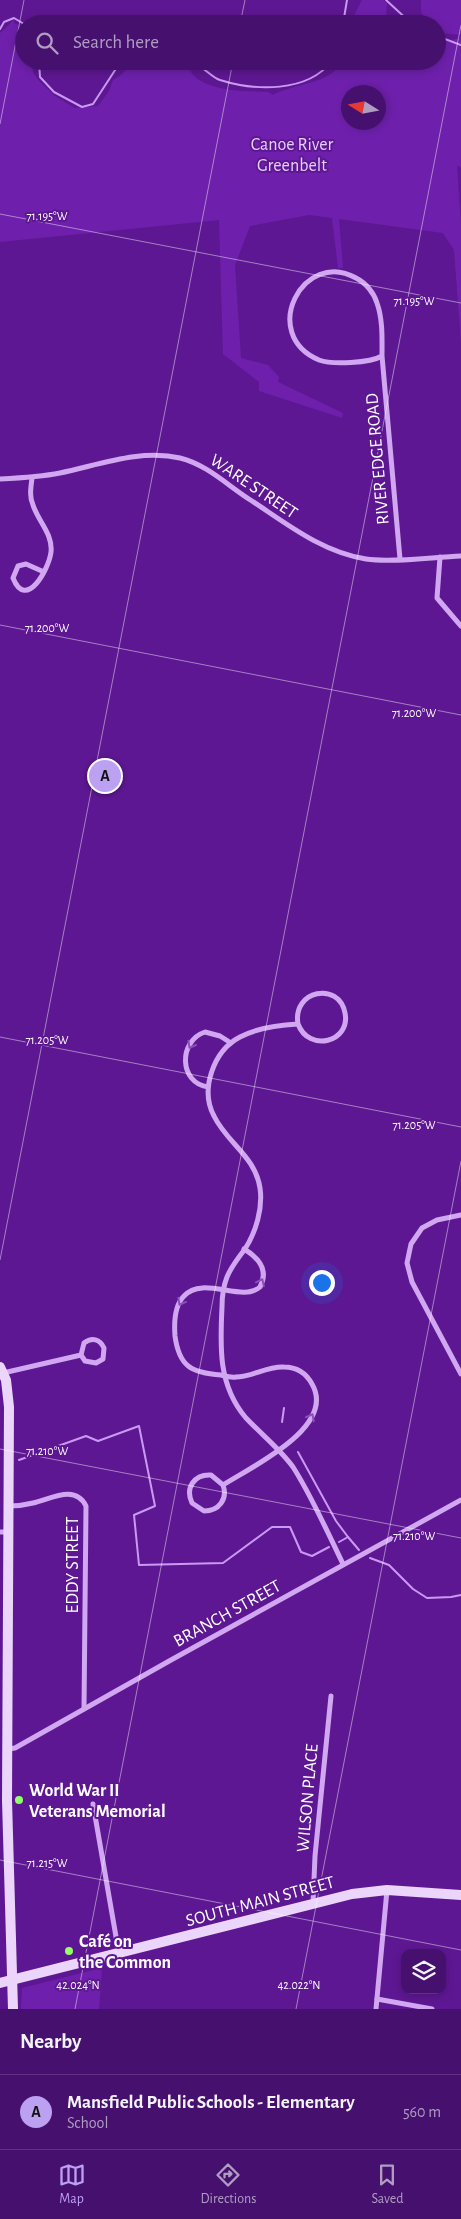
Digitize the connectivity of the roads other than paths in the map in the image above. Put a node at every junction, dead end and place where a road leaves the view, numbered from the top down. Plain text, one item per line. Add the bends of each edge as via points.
1 (382, 356) junction
2 (32, 478) junction
3 (0, 479) edge
4 (461, 556) edge
5 (440, 557) junction
6 (400, 559) junction
7 (44, 572) junction
8 (461, 626) edge
9 (298, 1024) junction
10 (231, 1042) junction
11 (208, 1088) junction
12 (461, 1215) edge
13 (244, 1249) junction
14 (223, 1290) junction
15 (81, 1354) junction
16 (2, 1370) edge
17 (461, 1374) edge
18 (223, 1376) junction
19 (278, 1451) junction
20 (223, 1485) junction
21 (461, 1500) edge
22 (8, 1506) junction
23 (4, 1532) edge
24 (343, 1564) junction
25 (331, 1696) dead end
26 (84, 1709) junction
27 (3, 1724) edge
28 (7, 1750) junction
29 (93, 1804) dead end
30 (4, 1806) edge
31 (387, 1890) junction
32 (461, 1895) edge
33 (313, 1903) junction
34 (119, 1954) junction
35 (12, 1980) junction
36 (0, 1984) edge
37 (377, 1999) junction
38 (13, 2009) edge
39 (376, 2009) edge
40 (432, 2009) edge

1 - 1 street, RIVER EDGE ROAD via 377,302 368,286 350,275 337,272 313,278 298,291 289,315 290,325 292,334 307,353 321,361 341,362 374,361
1 - 6 street, RIVER EDGE ROAD
2 - 3 street, WARE STREET
2 - 6 street, WARE STREET via 140,456 181,458 209,470 304,536 335,551 367,559
2 - 7 street via 33,506 49,538 51,551
4 - 5 street, WARE STREET
5 - 6 street, WARE STREET
5 - 8 street via 438,600
7 - 7 street via 38,584 29,590 21,589 13,578 18,566 26,564
9 - 9 street via 310,1039 330,1040 342,1031 345,1011 333,996 315,994 300,1005
9 - 10 street via 273,1026
10 - 11 street via 216,1063
10 -> 11 street via 212,1032 205,1032 196,1036 188,1048 185,1060 187,1073 197,1084
11 - 13 street via 213,1115 257,1174 260,1210 251,1239
12 - 17 street via 437,1220 422,1228 411,1244 407,1263 412,1282
13 - 14 street via 227,1276
14 -> 13 street via 252,1291 262,1283 263,1267 253,1254
14 - 18 street via 220,1357
14 -> 18 street via 201,1288 188,1292 180,1301 175,1325 179,1354 187,1365 200,1372
15 - 15 street via 82,1346 91,1339 99,1341 104,1348 104,1355 96,1363 85,1361
15 - 16 street
16 - 22 main road via 9,1407
18 - 19 street via 234,1402 245,1417
19 -> 18 street via 306,1426 315,1413 316,1393 308,1377 285,1367 236,1377
19 - 20 street
19 - 24 street via 300,1479
20 - 20 street via 224,1499 214,1510 199,1509 192,1503 190,1488 200,1476 210,1475
21 - 24 street, BRANCH STREET
22 - 23 main road
22 - 26 street, EDDY STREET via 30,1504 64,1494 81,1498 86,1506
23 - 27 main road
24 - 26 street, BRANCH STREET
25 - 33 street, WILSON PLACE
26 - 28 street, BRANCH STREET
27 - 28 main road
28 - 30 main road
29 - 34 street
30 - 35 main road
31 - 32 main road, SOUTH MAIN STREET
31 - 33 main road, SOUTH MAIN STREET
31 - 37 street
33 - 34 main road, SOUTH MAIN STREET
34 - 35 main road, SOUTH MAIN STREET
35 - 36 main road, SOUTH MAIN STREET
35 - 38 main road
37 - 39 street
37 - 40 street

